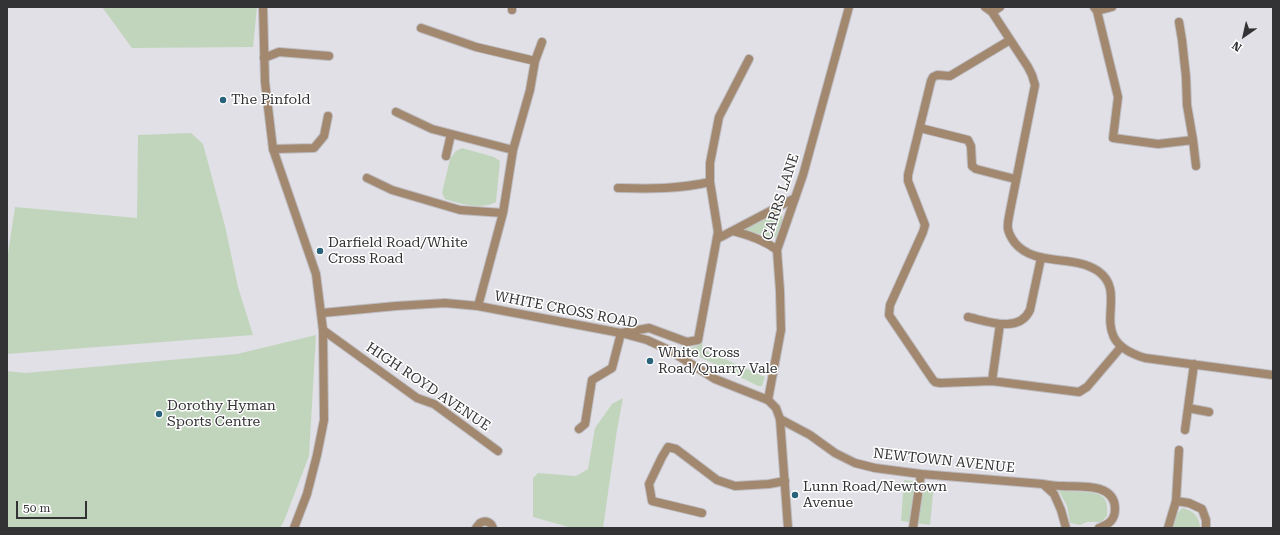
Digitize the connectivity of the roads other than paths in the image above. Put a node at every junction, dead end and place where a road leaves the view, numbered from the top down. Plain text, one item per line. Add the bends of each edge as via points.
1 (264, 7) edge
2 (849, 7) edge
3 (985, 7) edge
4 (1000, 7) edge
5 (1112, 7) edge
6 (1095, 9) edge
7 (992, 12) junction
8 (1179, 22) dead end
9 (421, 28) dead end
10 (1010, 40) junction
11 (542, 42) dead end
12 (329, 56) dead end
13 (264, 58) junction
14 (749, 59) dead end
15 (535, 61) junction
16 (396, 112) dead end
17 (328, 116) dead end
18 (920, 128) junction
19 (451, 134) junction
20 (1193, 140) junction
21 (274, 149) junction
22 (513, 150) junction
23 (446, 156) dead end
24 (1196, 166) dead end
25 (368, 178) dead end
26 (1015, 179) junction
27 (710, 182) junction
28 (618, 188) dead end
29 (795, 198) junction
30 (503, 213) junction
31 (732, 231) junction
32 (717, 239) junction
33 (778, 250) junction
34 (1041, 258) junction
35 (478, 306) junction
36 (322, 314) junction
37 (968, 317) dead end
38 (1000, 324) junction
39 (324, 330) junction
40 (621, 333) junction
41 (1121, 347) junction
42 (1194, 364) junction
43 (1273, 374) edge
44 (992, 381) junction
45 (768, 400) junction
46 (1188, 408) junction
47 (1209, 412) dead end
48 (780, 419) junction
49 (579, 429) dead end
50 (1185, 430) dead end
51 (1179, 450) dead end
52 (498, 451) dead end
53 (920, 474) junction
54 (785, 481) junction
55 (1043, 484) junction
56 (1176, 501) junction
57 (702, 513) dead end
58 (294, 528) edge
59 (476, 528) edge
60 (493, 528) edge
61 (788, 528) edge
62 (913, 528) edge
63 (1066, 528) edge
64 (1099, 528) edge
65 (1168, 528) edge
66 (1206, 528) edge

1 - 13 street
2 - 29 street, CARRS LANE
3 - 7 street
4 - 7 street
5 - 6 street
6 - 20 street via 1118,96 1112,138 1158,144
7 - 10 street
8 - 20 street
9 - 15 street
10 - 18 street via 950,76 937,75 933,78
10 - 26 street via 1028,67 1035,85
11 - 15 street
12 - 13 street via 279,52
13 - 21 street
14 - 27 street via 719,117 710,163
15 - 22 street
16 - 19 street via 432,129
17 - 21 street via 324,136 314,148
18 - 26 street via 968,140 972,146 972,166
18 - 44 street via 908,181 925,225 924,232 890,305 889,315 936,382
19 - 22 street
19 - 23 street
20 - 24 street
21 - 36 street via 316,274
22 - 30 street
25 - 30 street via 392,190 460,210
26 - 34 street via 1008,222 1010,237 1029,254
27 - 28 street via 654,189
27 - 32 street via 717,222
29 - 31 street
29 - 33 street, CARRS LANE
30 - 35 street
31 - 32 street
31 - 33 street via 758,239
32 - 40 street via 698,340 688,342 649,328
33 - 45 street, CARRS LANE via 780,330
34 - 38 street via 1028,314 1008,325
34 - 41 street via 1090,267 1105,277 1111,297 1110,326
35 - 36 street, WHITE CROSS ROAD via 444,303
35 - 40 street, WHITE CROSS ROAD
36 - 39 street
37 - 38 street
38 - 44 street
39 - 52 street, HIGH ROYD AVENUE via 416,398 434,404
39 - 58 street via 324,420 307,494
40 - 45 street, WHITE CROSS ROAD via 670,350 715,379
40 - 49 street via 612,368 592,380 585,424
41 - 42 street via 1145,358
41 - 44 street via 1087,387 1079,392
42 - 43 street
42 - 46 street
45 - 48 street via 776,408
46 - 47 street
46 - 50 street
48 - 53 street, NEWTOWN AVENUE via 856,463
48 - 54 street
51 - 56 street
53 - 55 street, NEWTOWN AVENUE
53 - 62 street
54 - 57 street via 735,486 717,480 676,449 668,447 649,484 652,501
54 - 61 street
55 - 63 street via 1054,494
55 - 64 street, NEWTOWN AVENUE via 1091,487 1102,489 1110,495 1115,506 1115,516 1109,524
56 - 65 street
56 - 66 street via 1202,509
59 - 60 street via 486,521 491,523

